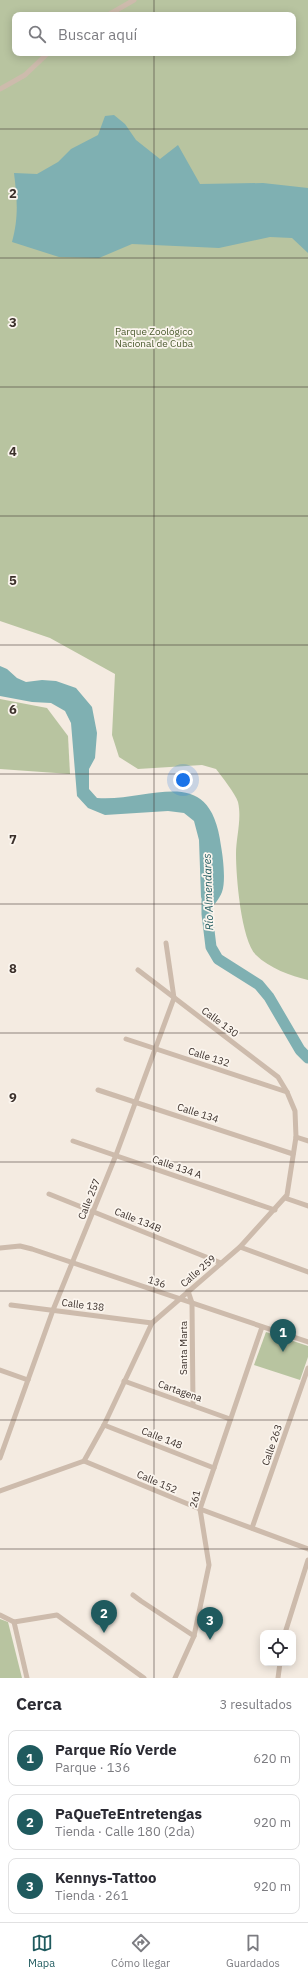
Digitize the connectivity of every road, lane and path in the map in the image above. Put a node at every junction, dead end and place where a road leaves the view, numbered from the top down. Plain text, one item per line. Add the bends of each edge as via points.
1 (134, 0) edge
2 (113, 12) edge
3 (45, 56) edge
4 (0, 89) edge
5 (166, 943) dead end
6 (138, 970) dead end
7 (174, 998) junction
8 (126, 1039) dead end
9 (155, 1049) junction
10 (98, 1090) dead end
11 (287, 1092) junction
12 (135, 1102) junction
13 (296, 1137) junction
14 (308, 1140) edge
15 (73, 1141) dead end
16 (293, 1154) junction
17 (116, 1155) junction
18 (49, 1194) dead end
19 (285, 1198) junction
20 (308, 1206) edge
21 (275, 1210) junction
22 (94, 1212) junction
23 (240, 1246) junction
24 (0, 1248) edge
25 (72, 1263) junction
26 (221, 1263) junction
27 (308, 1272) edge
28 (188, 1291) junction
29 (180, 1298) junction
30 (192, 1303) junction
31 (11, 1305) dead end
32 (53, 1310) junction
33 (152, 1323) junction
34 (262, 1327) junction
35 (308, 1342) edge
36 (308, 1368) edge
37 (0, 1370) edge
38 (28, 1380) junction
39 (124, 1381) junction
40 (193, 1405) junction
41 (230, 1419) junction
42 (104, 1425) junction
43 (0, 1458) edge
44 (84, 1461) junction
45 (214, 1468) junction
46 (0, 1491) edge
47 (200, 1509) junction
48 (252, 1528) junction
49 (308, 1549) edge
50 (308, 1560) edge
51 (133, 1594) dead end
52 (0, 1615) edge
53 (14, 1622) junction
54 (286, 1630) edge
55 (194, 1636) junction
56 (280, 1666) edge
57 (27, 1678) edge
58 (144, 1678) edge
59 (175, 1678) edge
60 (278, 1678) edge

1 - 2 street
3 - 4 street via 24,75
5 - 7 street, Calle 257
6 - 7 street, Calle 130
7 - 9 street, Calle 257
7 - 11 street, Calle 130 via 278,1077
8 - 9 street, Calle 132
9 - 11 street, Calle 132
9 - 12 street, Calle 257
10 - 12 street, Calle 134
11 - 13 street, Calle 259 via 295,1111
12 - 16 street, Calle 134
12 - 17 street, Calle 257
13 - 14 street
13 - 16 street, Calle 259
15 - 17 street, Calle 134 A
16 - 19 street, Calle 259
17 - 21 street, Calle 134 A
17 - 22 street, Calle 257
18 - 22 street, Calle 134B
19 - 20 street
19 - 21 street, Calle 259
21 - 23 street, Calle 259
22 - 25 street, Calle 257
22 - 26 street, Calle 134B
23 - 26 street, Calle 259
23 - 27 street
24 - 25 street, 136 via 20,1246
25 - 29 street, 136
25 - 32 street, Calle 257
26 - 28 street, Calle 259
28 - 29 street, Calle 259
28 - 30 street, Santa Marta
29 - 30 street, 136
29 - 33 street, Calle 259
30 - 34 street, 136
30 - 40 street, Santa Marta
31 - 32 street, Calle 138
32 - 33 street, Calle 138
32 - 38 street, Calle 257
33 - 39 street, Calle 259
34 - 35 street, 136
34 - 41 street, 261
36 - 48 street, Calle 263
37 - 38 street
38 - 43 street, Calle 257
39 - 40 street, Cartagena
39 - 42 street, Calle 259
40 - 41 street, Cartagena
41 - 45 street, 261
42 - 44 street, Calle 259
42 - 45 street, Calle 148
44 - 46 street
44 - 47 street, Calle 152
45 - 47 street, 261
47 - 48 street, Calle 152
47 - 55 street, 261 via 209,1565
48 - 49 street, Calle 152
50 - 54 street
51 - 55 street
52 - 53 street
53 - 57 street
53 - 58 street via 57,1615
55 - 59 street, 261
56 - 60 street

